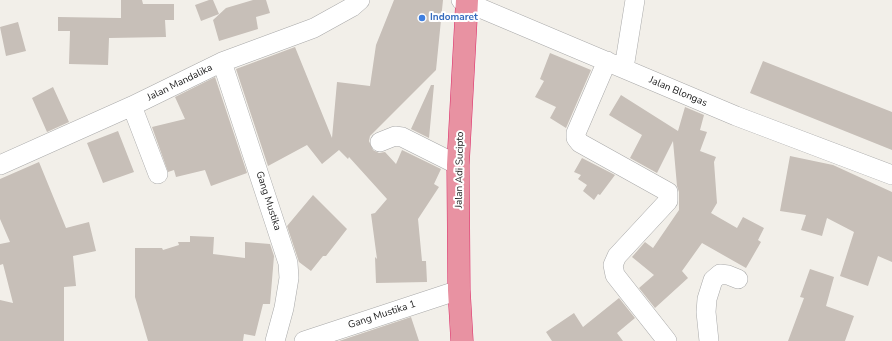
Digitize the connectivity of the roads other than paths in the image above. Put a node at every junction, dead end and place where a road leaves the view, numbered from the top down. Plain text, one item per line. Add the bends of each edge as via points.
1 (360, 0) edge
2 (635, 0) edge
3 (465, 1) edge
4 (222, 62) junction
5 (616, 65) junction
6 (132, 106) junction
7 (380, 142) dead end
8 (0, 165) edge
9 (458, 165) junction
10 (158, 174) dead end
11 (892, 175) edge
12 (738, 279) dead end
13 (459, 290) junction
14 (275, 341) edge
15 (304, 341) edge
16 (462, 341) edge
17 (667, 341) edge
18 (709, 341) edge

1 - 4 street, Jalan Mandalika via 314,28
2 - 5 street
3 - 5 street, Jalan Blongas
3 - 9 highway, Jalan Adi Sucipto
4 - 6 street, Jalan Mandalika
4 - 14 street, Gang Mustika via 288,263 286,301
5 - 11 street, Jalan Blongas via 736,116
5 - 17 street via 576,133 576,138 580,143 666,190 668,201 617,256 613,265 615,275
6 - 8 street, Jalan Mandalika
6 - 10 street
7 - 9 street via 395,136 402,137
9 - 13 highway, Jalan Adi Sucipto
12 - 18 street via 720,274 713,280 706,312
13 - 15 street, Gang Mustika 1
13 - 16 highway, Jalan Adi Sucipto

